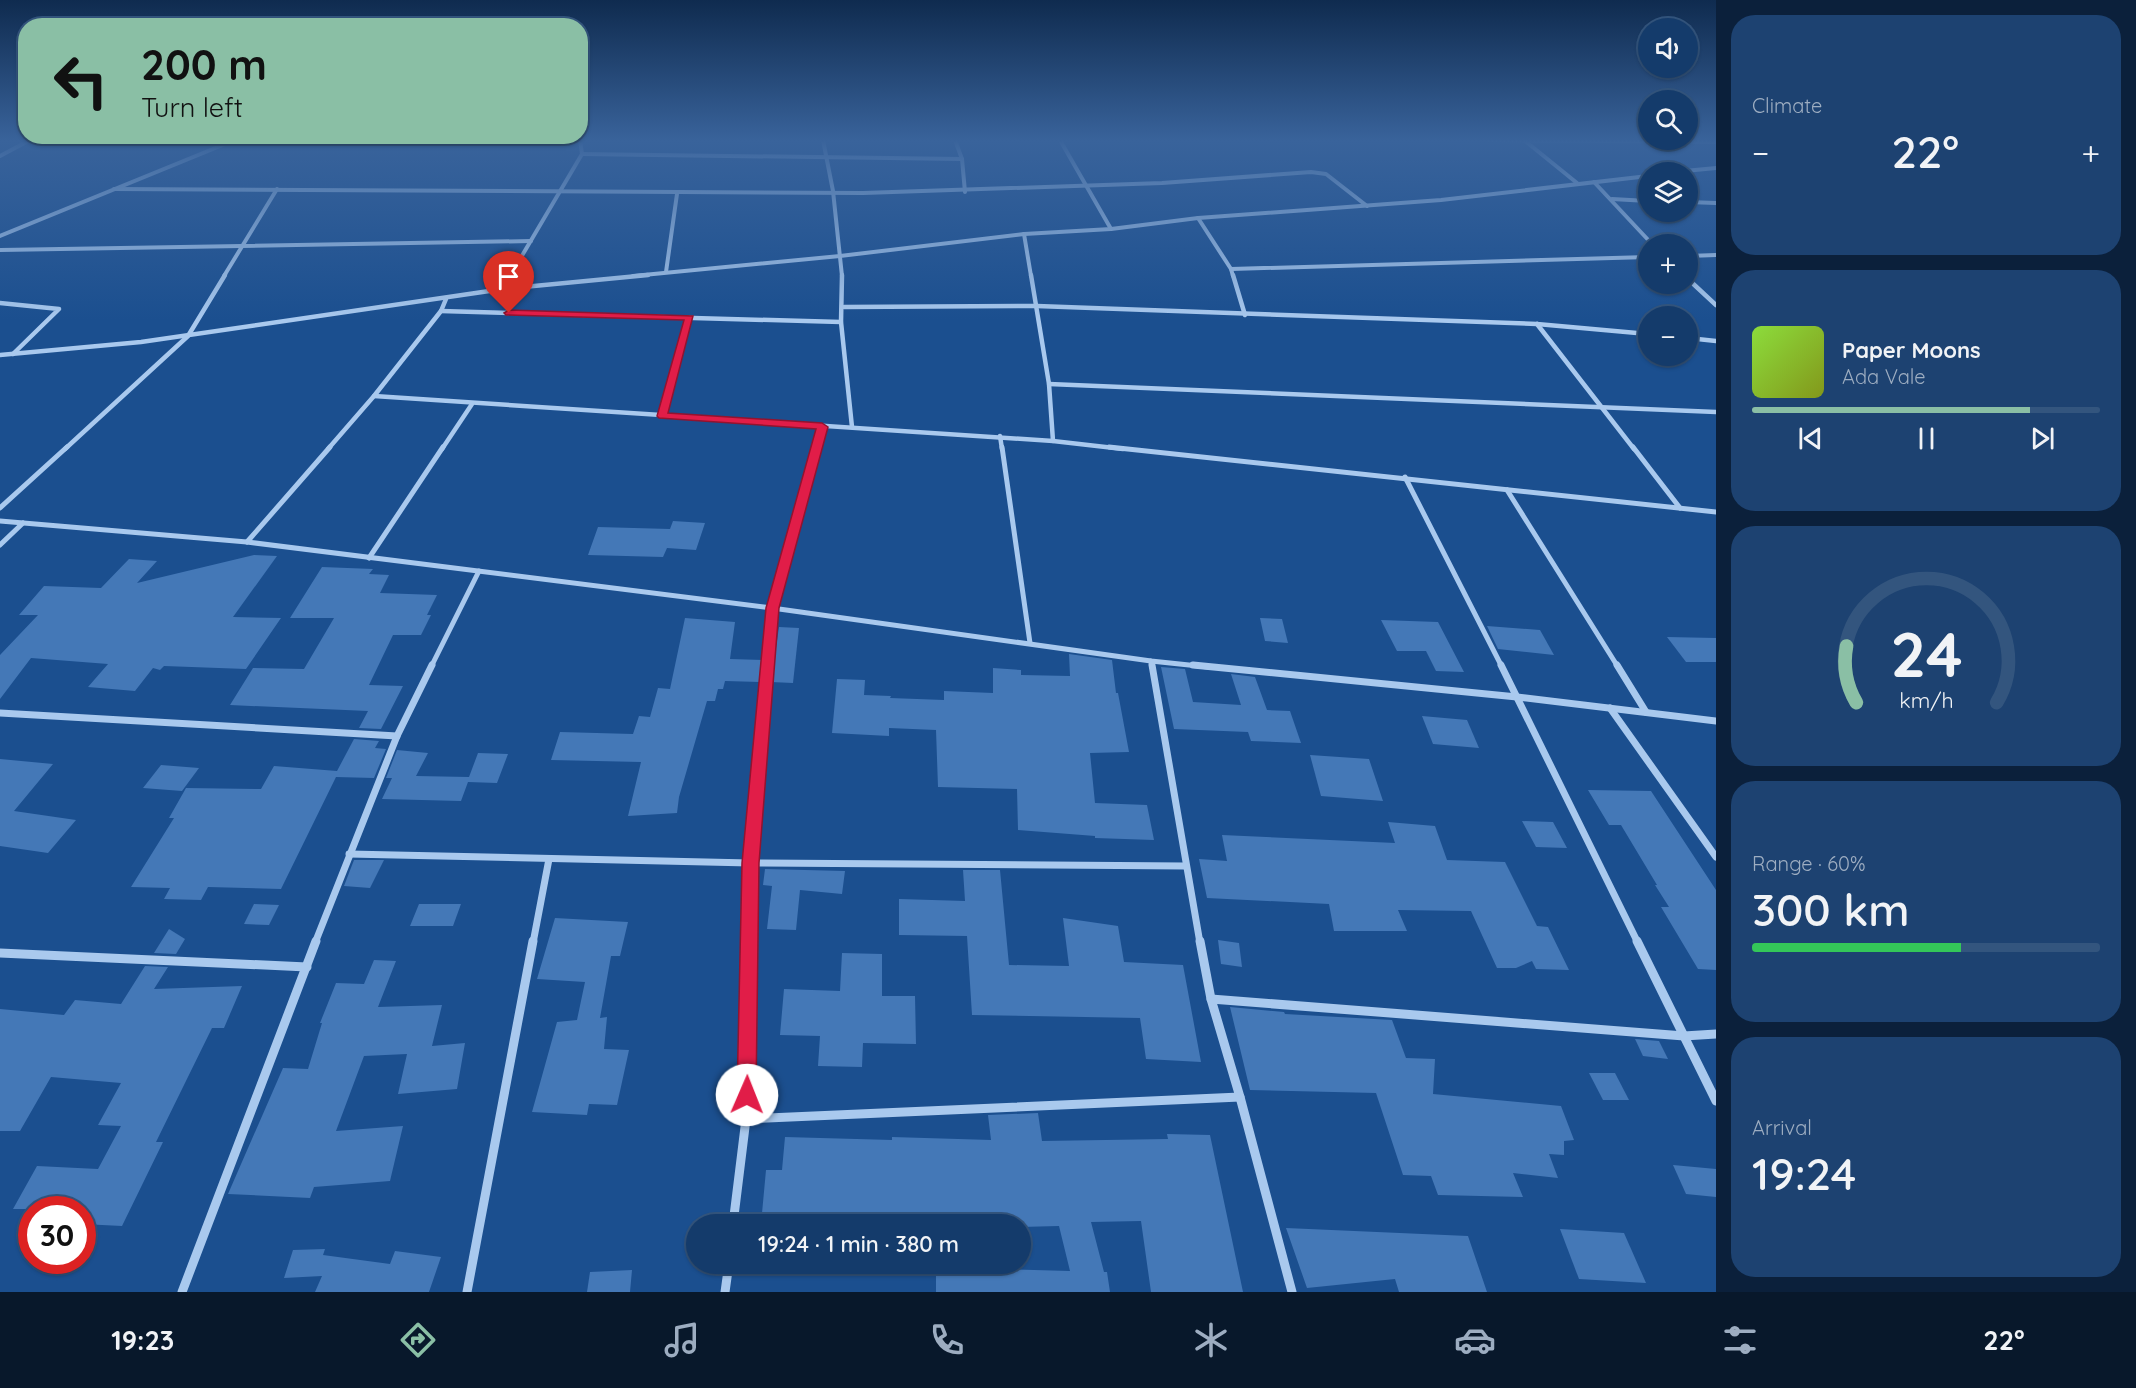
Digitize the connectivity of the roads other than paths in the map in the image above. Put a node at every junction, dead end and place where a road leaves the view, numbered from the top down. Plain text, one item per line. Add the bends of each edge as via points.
1 (87, 200) edge
2 (270, 200) edge
3 (554, 200) edge
4 (676, 200) edge
5 (834, 200) edge
6 (1094, 200) edge
7 (1361, 200) edge
8 (1420, 200) edge
9 (1612, 200) edge
10 (1623, 200) edge
11 (1638, 201) edge
12 (1698, 202) edge
13 (1716, 203) edge
14 (1368, 206) junction
15 (1198, 218) junction
16 (1111, 229) junction
17 (1024, 234) junction
18 (1643, 234) edge
19 (0, 236) edge
20 (531, 241) junction
21 (243, 247) junction
22 (0, 250) edge
23 (1716, 255) edge
24 (840, 256) junction
25 (1698, 256) edge
26 (1638, 257) edge
27 (1230, 269) junction
28 (666, 272) junction
29 (1698, 288) edge
30 (503, 289) junction
31 (446, 299) junction
32 (0, 303) edge
33 (1716, 305) edge
34 (1037, 306) junction
35 (844, 308) junction
36 (441, 311) junction
37 (1245, 315) junction
38 (690, 318) junction
39 (841, 322) junction
40 (1537, 324) junction
41 (1638, 333) edge
42 (188, 336) junction
43 (1698, 339) edge
44 (1716, 341) edge
45 (0, 355) edge
46 (12, 355) junction
47 (1049, 384) junction
48 (374, 396) junction
49 (472, 404) junction
50 (1600, 408) junction
51 (1716, 412) edge
52 (662, 416) junction
53 (822, 427) junction
54 (852, 427) junction
55 (1000, 436) junction
56 (1053, 441) junction
57 (1404, 477) junction
58 (1507, 490) junction
59 (0, 508) edge
60 (1680, 508) junction
61 (1716, 512) edge
62 (0, 520) edge
63 (23, 523) junction
64 (247, 542) junction
65 (0, 545) edge
66 (369, 558) junction
67 (479, 571) junction
68 (772, 608) junction
69 (1030, 643) junction
70 (1151, 661) junction
71 (1516, 697) junction
72 (1610, 708) junction
73 (1646, 712) junction
74 (0, 713) edge
75 (1716, 721) edge
76 (397, 736) junction
77 (349, 854) junction
78 (1716, 857) edge
79 (549, 859) junction
80 (750, 863) junction
81 (1185, 866) junction
82 (0, 953) edge
83 (307, 968) junction
84 (1211, 999) junction
85 (1716, 1034) edge
86 (1684, 1036) junction
87 (1240, 1097) junction
88 (1716, 1101) edge
89 (746, 1119) junction
90 (734, 1214) edge
91 (727, 1274) edge
92 (182, 1292) edge
93 (467, 1292) edge
94 (725, 1292) edge
95 (1292, 1292) edge

1 - 19 street
2 - 21 street
3 - 20 street
4 - 28 street
5 - 24 street
6 - 16 street
7 - 14 street
8 - 14 street
9 - 18 street
10 - 11 street
12 - 13 street
14 - 15 street
15 - 16 street
15 - 27 street
16 - 17 street
17 - 24 street
17 - 34 street
20 - 21 street
20 - 30 street
21 - 22 street
21 - 42 street
23 - 25 street
24 - 28 street
24 - 35 street
26 - 27 street
27 - 37 street
28 - 30 street
29 - 33 street
30 - 31 street
31 - 36 street
31 - 42 street
32 - 46 street via 59,309
34 - 35 street
34 - 37 street
34 - 47 street
35 - 39 street
36 - 38 street
36 - 48 street
37 - 40 street
38 - 39 street
38 - 52 street
39 - 54 street
40 - 41 street
40 - 50 street
42 - 46 street
42 - 59 street
43 - 44 street
45 - 46 street
47 - 50 street
47 - 56 street
48 - 49 street
48 - 64 street
49 - 52 street
49 - 66 street
50 - 51 street
50 - 60 street
52 - 53 street
53 - 54 street
53 - 68 street
54 - 55 street
55 - 56 street
55 - 69 street
56 - 57 street
57 - 58 street
57 - 71 street
58 - 60 street
58 - 73 street
60 - 61 street
62 - 63 street
63 - 64 street
63 - 65 street
64 - 66 street
66 - 67 street
67 - 68 street
67 - 76 street
68 - 69 street
68 - 80 street
69 - 70 street
70 - 71 street
70 - 81 street
71 - 72 street
71 - 86 street
72 - 73 street
72 - 78 street
73 - 75 street
74 - 76 street
76 - 77 street
77 - 79 street
77 - 83 street
79 - 80 street
79 - 93 street
80 - 81 street
80 - 89 street
81 - 84 street
82 - 83 street
83 - 92 street
84 - 86 street
84 - 87 street
85 - 86 street
86 - 88 street
87 - 89 street
87 - 95 street
89 - 90 street
91 - 94 street

